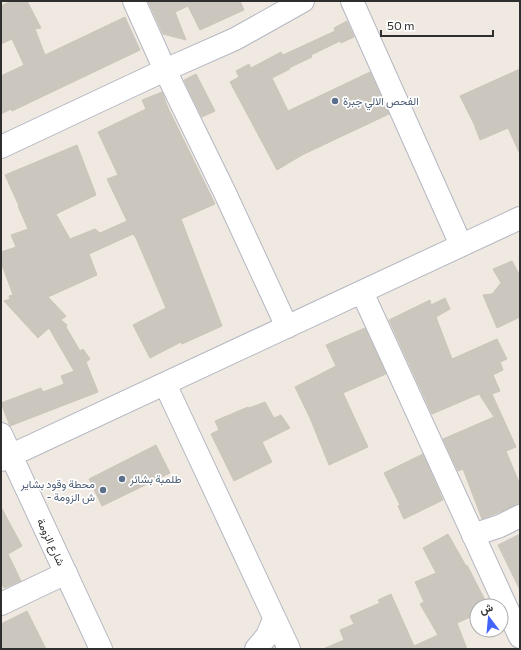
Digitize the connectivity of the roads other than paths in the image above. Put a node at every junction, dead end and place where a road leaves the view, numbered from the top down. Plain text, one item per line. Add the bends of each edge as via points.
1 (134, 1) edge
2 (303, 1) edge
3 (352, 1) edge
4 (164, 70) junction
5 (1, 147) edge
6 (520, 218) edge
7 (462, 245) junction
8 (362, 292) junction
9 (286, 327) junction
10 (165, 384) junction
11 (1, 434) edge
12 (6, 458) edge
13 (520, 516) edge
14 (473, 535) junction
15 (66, 573) junction
16 (1, 604) edge
17 (274, 619) junction
18 (520, 637) edge
19 (101, 649) edge
20 (256, 649) edge
21 (288, 649) edge

1 - 4 street
2 - 4 street via 235,39
3 - 7 street
4 - 5 street
4 - 9 street via 225,193
6 - 7 street
7 - 8 street
8 - 9 street
8 - 14 street
9 - 10 street
10 - 12 street
10 - 17 street
11 - 12 street, شارع الزومة
12 - 15 street, شارع الزومة
13 - 14 street
14 - 18 street
15 - 16 street
15 - 19 street, شارع الزومة
17 - 20 street via 267,636
17 - 21 street

